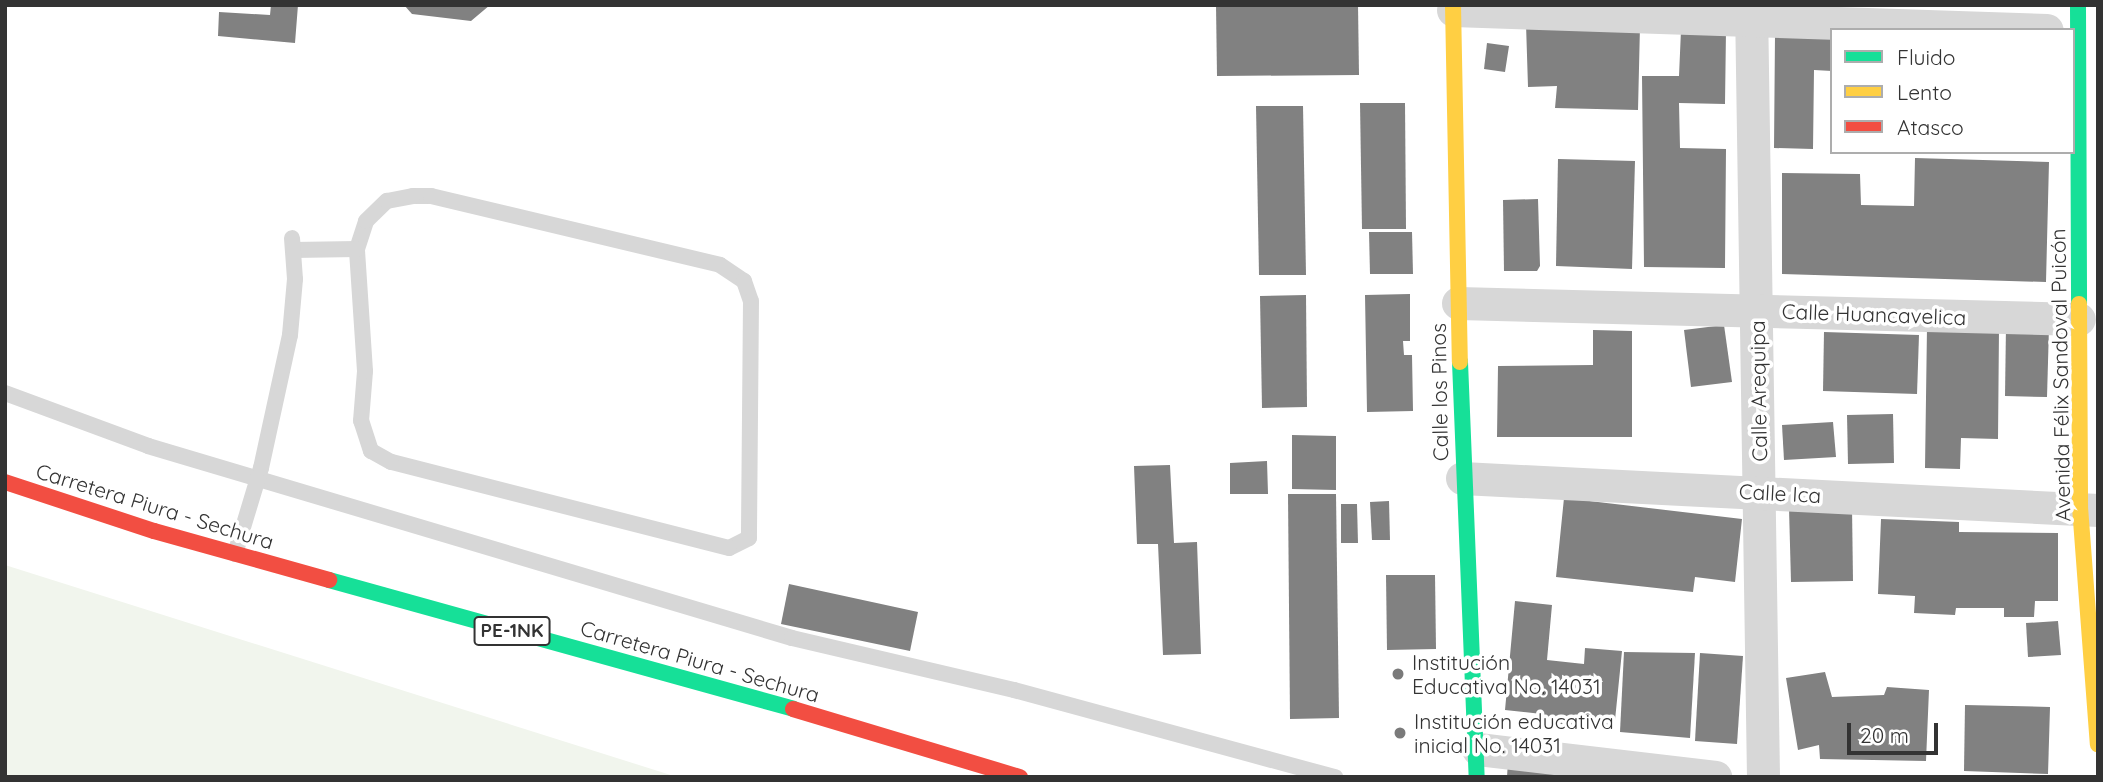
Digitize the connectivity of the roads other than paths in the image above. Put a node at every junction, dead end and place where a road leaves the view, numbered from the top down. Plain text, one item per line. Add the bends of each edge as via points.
1 (1453, 8) edge
2 (1751, 13) edge
3 (2075, 26) edge
4 (356, 249) junction
5 (1458, 303) junction
6 (1756, 311) junction
7 (2079, 320) junction
8 (5, 393) edge
9 (1462, 478) junction
10 (258, 480) junction
11 (5, 482) edge
12 (1759, 492) junction
13 (2089, 509) edge
14 (235, 554) junction
15 (2098, 744) edge
16 (1477, 763) edge
17 (1020, 777) edge
18 (1335, 777) edge
19 (1715, 777) edge
20 (1763, 777) edge

1 - 2 street
1 - 5 street, Calle los Pinos
2 - 3 street
2 - 6 street, Calle Arequipa
3 - 7 street, Avenida Félix Sandoval Puicón
4 - 4 lane via 366,221 387,201 431,196 720,265 744,281 751,301 748,538 729,548 391,462 371,451 361,421 365,371
4 - 10 lane via 293,244 290,335
5 - 6 street, Calle Huancavelica
5 - 9 street, Calle los Pinos
6 - 7 street, Calle Huancavelica
6 - 12 street, Calle Arequipa
7 - 13 street, Avenida Félix Sandoval Puicón
8 - 10 lane via 148,446
9 - 12 street, Calle Ica
9 - 16 street, Calle los Pinos
10 - 14 lane
10 - 18 lane via 792,638 1014,690
11 - 14 street, Carretera Piura - Sechura / PE-1NK
12 - 13 street, Calle Ica
12 - 20 street, Calle Arequipa
13 - 15 street, Avenida Félix Sandoval Puicón
14 - 17 street, Carretera Piura - Sechura / PE-1NK via 859,727
16 - 19 street

